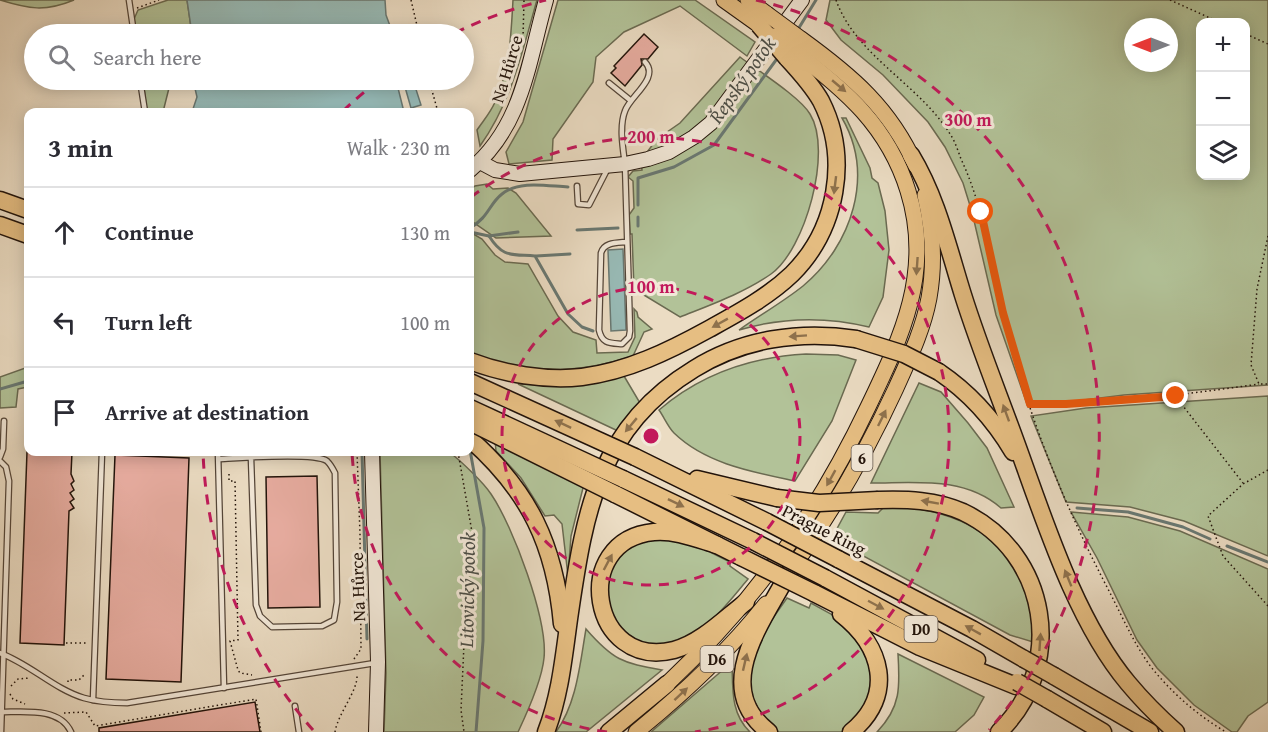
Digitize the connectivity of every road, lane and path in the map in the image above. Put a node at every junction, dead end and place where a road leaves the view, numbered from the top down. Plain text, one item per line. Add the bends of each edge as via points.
1 (129, 0) edge
2 (159, 0) edge
3 (411, 0) edge
4 (546, 0) edge
5 (723, 0) edge
6 (748, 0) edge
7 (802, 0) edge
8 (836, 0) edge
9 (1170, 0) edge
10 (150, 2) edge
11 (130, 10) junction
12 (1211, 18) edge
13 (763, 20) junction
14 (132, 24) edge
15 (417, 24) edge
16 (1250, 36) edge
17 (1268, 44) edge
18 (794, 49) junction
19 (645, 62) dead end
20 (609, 83) dead end
21 (142, 90) edge
22 (432, 90) edge
23 (630, 100) junction
24 (144, 108) edge
25 (437, 108) edge
26 (911, 155) junction
27 (625, 164) junction
28 (475, 166) edge
29 (610, 166) junction
30 (577, 186) dead end
31 (0, 200) edge
32 (24, 209) edge
33 (0, 225) edge
34 (24, 234) edge
35 (1268, 236) edge
36 (627, 242) junction
37 (474, 363) edge
38 (474, 384) edge
39 (1258, 384) junction
40 (1268, 384) edge
41 (1176, 396) junction
42 (1030, 404) junction
43 (474, 410) edge
44 (4, 422) dead end
45 (474, 424) edge
46 (474, 443) edge
47 (102, 456) edge
48 (219, 456) edge
49 (357, 456) edge
50 (372, 456) edge
51 (459, 456) edge
52 (251, 458) junction
53 (0, 459) edge
54 (219, 459) junction
55 (1268, 470) edge
56 (663, 471) junction
57 (1244, 484) junction
58 (0, 493) edge
59 (8, 493) junction
60 (1040, 507) junction
61 (0, 529) edge
62 (7, 529) junction
63 (717, 544) junction
64 (3, 576) edge
65 (787, 576) junction
66 (814, 593) junction
67 (746, 602) junction
68 (1268, 606) edge
69 (1, 653) edge
70 (352, 660) dead end
71 (564, 660) junction
72 (378, 663) junction
73 (357, 674) dead end
74 (667, 684) joint
75 (1016, 684) junction
76 (224, 688) junction
77 (93, 700) junction
78 (295, 706) dead end
79 (1, 712) edge
80 (377, 726) edge
81 (1, 732) edge
82 (71, 732) edge
83 (299, 732) edge
84 (335, 732) edge
85 (464, 732) edge
86 (546, 732) edge
87 (609, 732) edge
88 (636, 732) edge
89 (769, 732) edge
90 (851, 732) edge
91 (999, 732) edge
92 (1103, 732) edge
93 (1150, 732) edge
94 (1176, 732) edge
95 (1226, 732) edge

1 - 11 lane
2 - 10 path
3 - 15 path
4 - 28 main road, Na Hůrce via 518,102 503,134
5 - 13 highway, 6
6 - 13 highway, 6
7 - 27 main road via 711,123 669,152
8 - 42 path via 870,50 920,97 950,134 981,212 1003,313
9 - 12 path
10 - 11 path
11 - 14 lane
13 - 18 highway, bridge
13 - 18 highway, 6, bridge
16 - 17 path
18 - 26 highway, 6 via 845,71 865,89 891,121
18 -> 37 highway via 826,114 837,166 827,219 809,254 791,274 760,299 666,352 622,368 581,377 555,377 520,374
18 -> 67 highway, 6 via 855,101 890,148 913,208 917,268 905,325 851,441 807,518
19 - 23 lane via 649,74
20 - 23 lane
21 - 24 lane
22 - 25 path
23 - 27 lane via 624,113
60 -> 26 highway via 963,296 939,216
65 -> 26 highway, 6 via 820,530 861,459 922,325 931,286 933,245 925,193
27 - 29 main road
27 - 36 lane
28 - 29 main road via 520,174
29 - 30 lane via 589,205 578,204
31 - 32 highway
33 - 34 highway
35 - 39 path via 1257,289 1251,364
36 - 36 lane via 608,244 601,253 598,330 609,344 622,344 629,337
56 -> 38 highway, Prague Ring / D0, bridge
39 - 40 path
39 - 41 path
41 - 42 path
41 - 57 path
42 - 95 path via 1054,474 1086,547 1149,664 1173,693
43 -> 75 highway, D0, bridge via 753,541
44 - 53 lane
45 - 63 highway, bridge
46 - 71 highway via 509,479 538,524 557,584
47 - 77 lane
48 - 54 lane
49 - 70 path via 361,649
50 - 72 main road, Na Hůrce
51 - 85 path via 472,532 461,710
52 - 52 lane via 315,457 327,461 335,472 338,602 334,620 322,626 272,627 260,616 256,605
52 - 54 lane
53 - 59 lane via 6,467
54 - 76 lane
55 - 57 path
91 -> 56 highway, bridge via 1020,708 1037,670 1041,643 1037,602 1028,577 996,534 963,512 925,501 819,503 777,498
93 -> 56 highway, Prague Ring / D0, bridge via 972,629
57 - 68 path via 1208,516 1223,556
58 - 59 lane
59 - 62 lane
60 -> 71 highway, bridge via 1015,456 990,418 939,372 904,354 856,339 800,336 747,345 693,369 666,388 646,406 615,446 593,495
94 -> 60 highway via 1128,683 1103,648 1078,602
61 - 62 lane
62 - 64 lane
63 - 66 highway, bridge
67 -> 63 highway via 694,640 668,651 634,647 617,635 605,618 599,597 600,581 608,560 622,544 641,534 662,532
64 - 69 lane
88 -> 65 highway, D6 via 717,659
89 -> 65 highway via 748,705 743,669 748,648
66 - 75 highway via 920,646
66 - 90 highway via 858,628 876,660 878,681 873,704
67 - 74 highway, D6
69 - 77 lane via 61,688
69 - 79 lane
71 - 86 highway
72 - 76 lane
72 - 80 main road, Na Hůrce
73 - 84 path via 358,682 337,719
74 - 87 highway, D6
75 - 92 highway, D0, bridge
76 - 77 lane via 127,703
78 - 83 lane
79 - 81 lane
79 - 82 lane via 45,713 58,718

